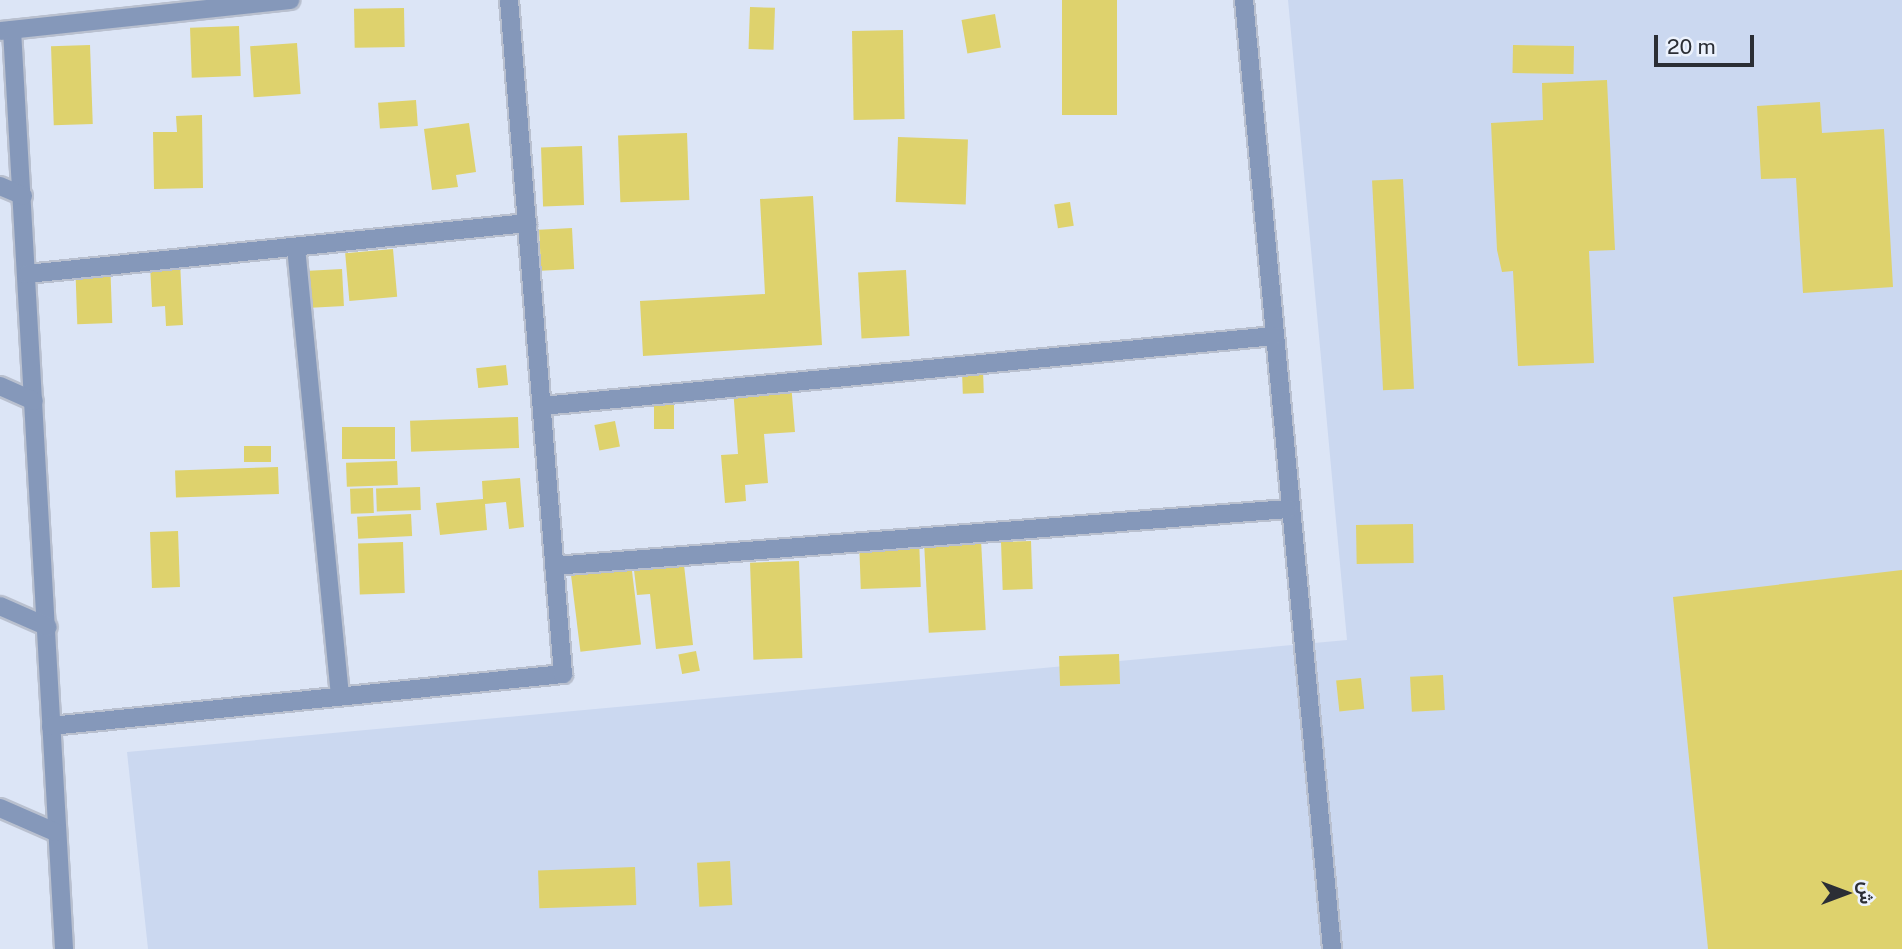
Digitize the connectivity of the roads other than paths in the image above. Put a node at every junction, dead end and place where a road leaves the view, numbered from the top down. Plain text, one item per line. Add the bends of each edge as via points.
1 (290, 0) edge
2 (509, 0) edge
3 (1244, 0) edge
4 (6, 31) edge
5 (0, 186) edge
6 (23, 196) junction
7 (527, 223) junction
8 (296, 247) junction
9 (27, 274) junction
10 (1274, 336) junction
11 (0, 386) edge
12 (34, 401) junction
13 (542, 406) junction
14 (1288, 509) junction
15 (554, 566) junction
16 (0, 606) edge
17 (48, 627) junction
18 (340, 696) junction
19 (51, 726) junction
20 (0, 808) edge
21 (55, 832) junction
22 (64, 949) edge
23 (1332, 949) edge

1 - 4 street
2 - 7 street
3 - 10 street
4 - 6 street
5 - 6 street
6 - 9 street
7 - 8 street
7 - 13 street
8 - 9 street
8 - 18 street
9 - 12 street
10 - 13 street
10 - 14 street
11 - 12 street
12 - 17 street
13 - 15 street
14 - 15 street
14 - 23 street
15 - 18 street via 563,674
16 - 17 street
17 - 19 street
18 - 19 street
19 - 21 street
20 - 21 street
21 - 22 street

